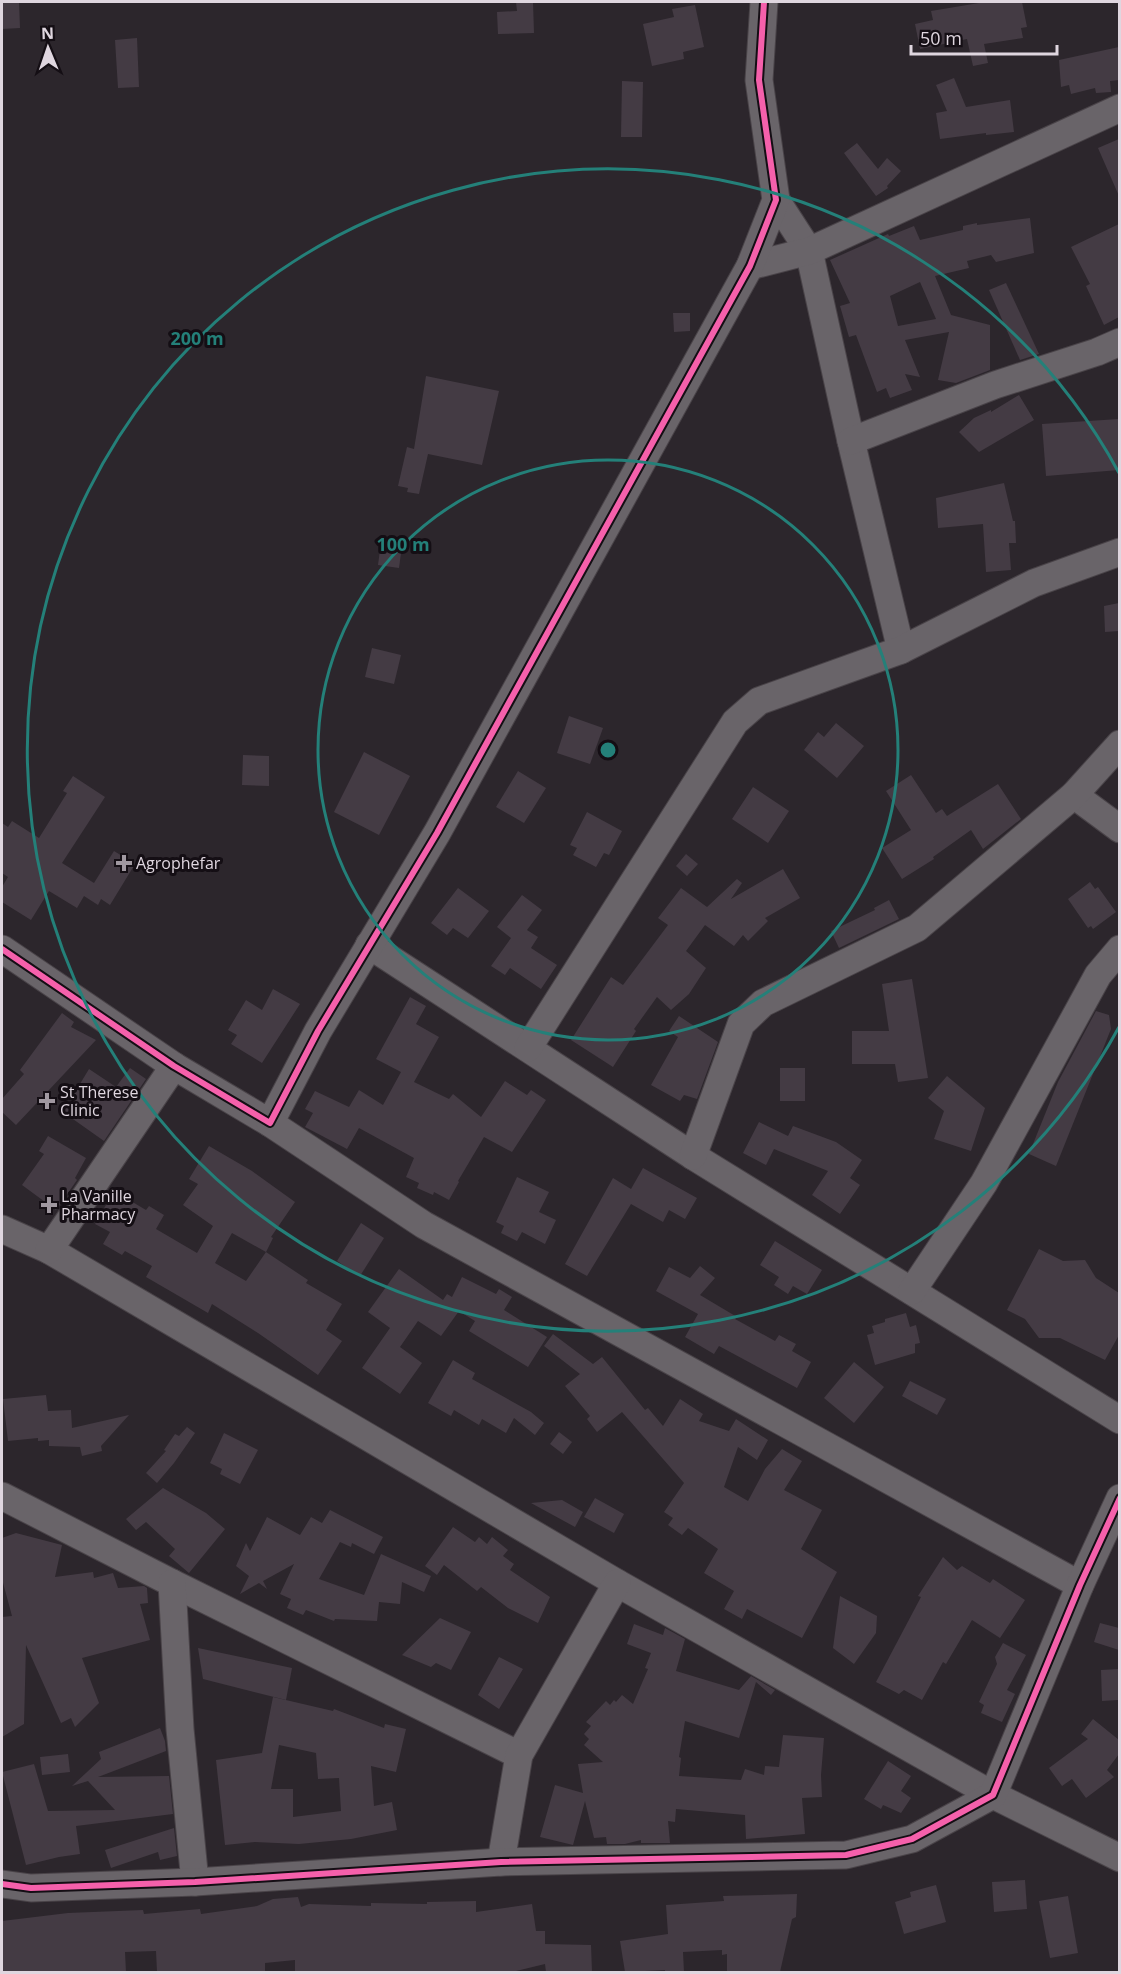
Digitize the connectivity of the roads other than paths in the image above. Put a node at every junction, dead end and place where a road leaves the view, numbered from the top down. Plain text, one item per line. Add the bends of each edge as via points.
1 (764, 2) edge
2 (1119, 108) edge
3 (776, 200) junction
4 (809, 251) junction
5 (750, 266) junction
6 (1119, 342) edge
7 (851, 441) junction
8 (1119, 552) edge
9 (901, 650) junction
10 (1119, 744) edge
11 (1074, 795) junction
12 (1119, 829) edge
13 (369, 945) junction
14 (2, 949) edge
15 (1119, 949) edge
16 (528, 1048) junction
17 (174, 1066) junction
18 (270, 1123) junction
19 (693, 1156) junction
20 (2, 1229) edge
21 (49, 1250) junction
22 (912, 1291) junction
23 (1119, 1420) edge
24 (2, 1496) edge
25 (1119, 1498) edge
26 (618, 1582) junction
27 (172, 1583) junction
28 (1080, 1585) junction
29 (519, 1755) junction
30 (993, 1795) junction
31 (1119, 1858) edge
32 (501, 1862) junction
33 (195, 1882) junction
34 (2, 1884) edge

1 - 3 street via 759,80
2 - 4 street
3 - 4 street
3 - 5 street
4 - 5 street
4 - 7 street
5 - 13 street via 437,834
6 - 7 street
7 - 9 street
8 - 9 street via 1034,583
9 - 16 street via 759,701 735,722
10 - 11 street
11 - 12 street
11 - 19 street via 917,928 763,1003 741,1024
13 - 16 street
13 - 18 street
14 - 17 street
15 - 22 street via 1098,975 984,1183
16 - 19 street
17 - 18 street
17 - 21 street
18 - 28 street via 424,1225
19 - 22 street
20 - 21 street
21 - 26 street
22 - 23 street
24 - 27 street
25 - 28 street
26 - 29 street
26 - 30 street
27 - 29 street
27 - 33 street via 180,1729
28 - 30 street
29 - 32 street
30 - 31 street
30 - 32 street via 912,1839 846,1855
32 - 33 street
33 - 34 street via 31,1888

